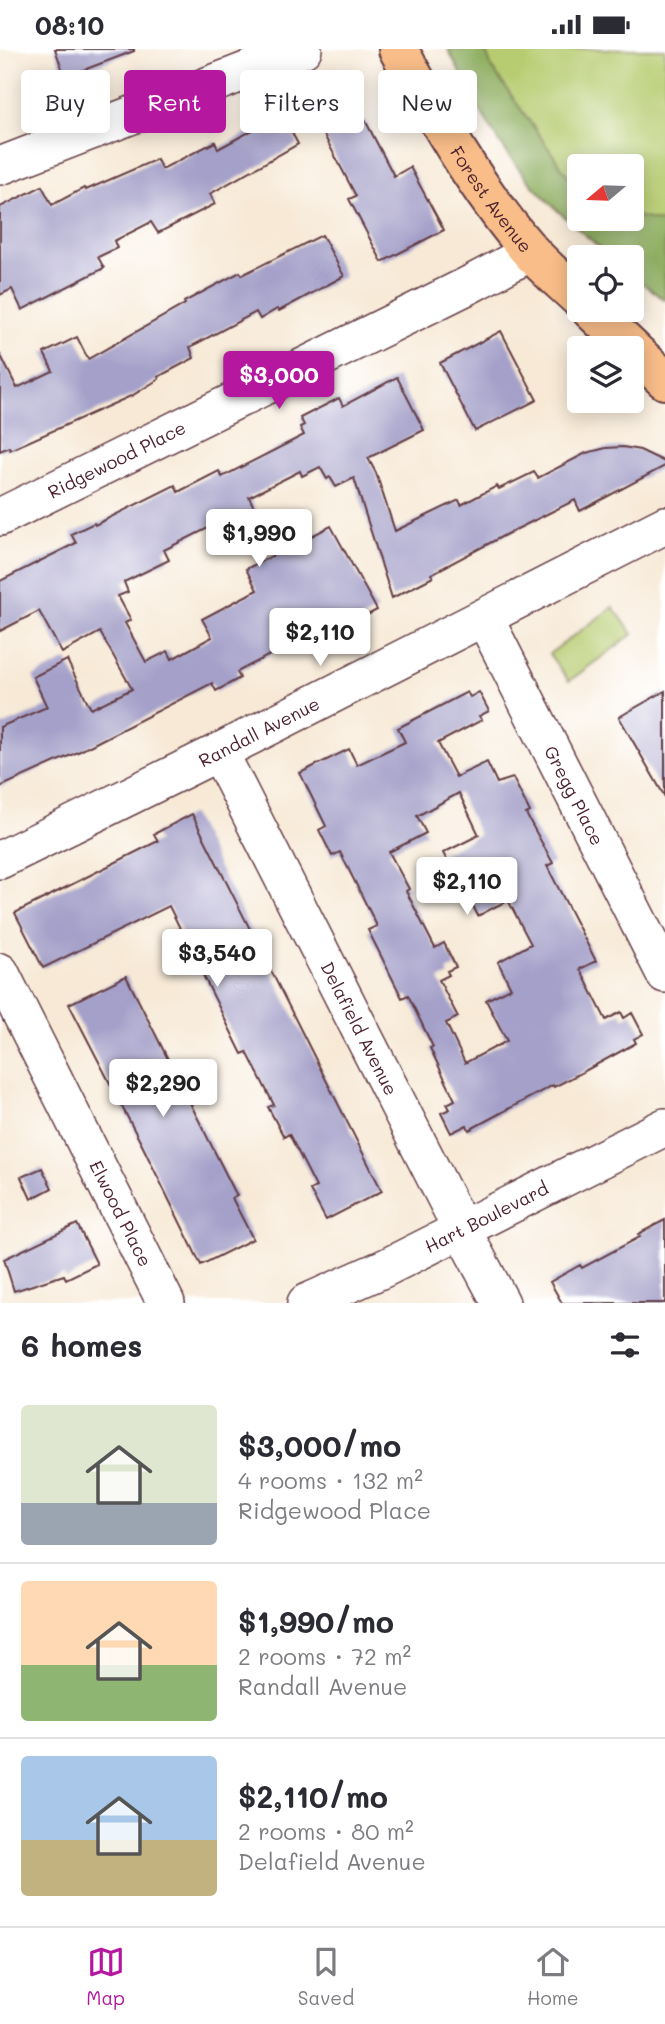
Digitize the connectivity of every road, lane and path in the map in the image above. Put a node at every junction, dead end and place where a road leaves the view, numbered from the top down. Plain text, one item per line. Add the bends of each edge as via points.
1 (303, 49) edge
2 (398, 49) edge
3 (0, 160) edge
4 (531, 252) junction
5 (567, 286) edge
6 (605, 322) edge
7 (648, 358) edge
8 (0, 517) edge
9 (665, 525) edge
10 (484, 617) junction
11 (219, 752) junction
12 (0, 860) edge
13 (0, 972) edge
14 (665, 974) edge
15 (665, 1127) edge
16 (462, 1230) junction
17 (166, 1303) edge
18 (306, 1303) edge
19 (501, 1303) edge

1 - 3 street
2 - 4 main road, Forest Avenue via 444,130
4 - 5 main road, Forest Avenue
4 - 8 street, Ridgewood Place
6 - 7 main road
9 - 10 street, Randall Avenue
10 - 11 street, Randall Avenue
10 - 14 street, Gregg Place
11 - 12 street, Randall Avenue
11 - 16 street, Delafield Avenue
13 - 17 street, Elwood Place
15 - 16 street, Hart Boulevard
16 - 18 street, Hart Boulevard
16 - 19 street, Delafield Avenue

